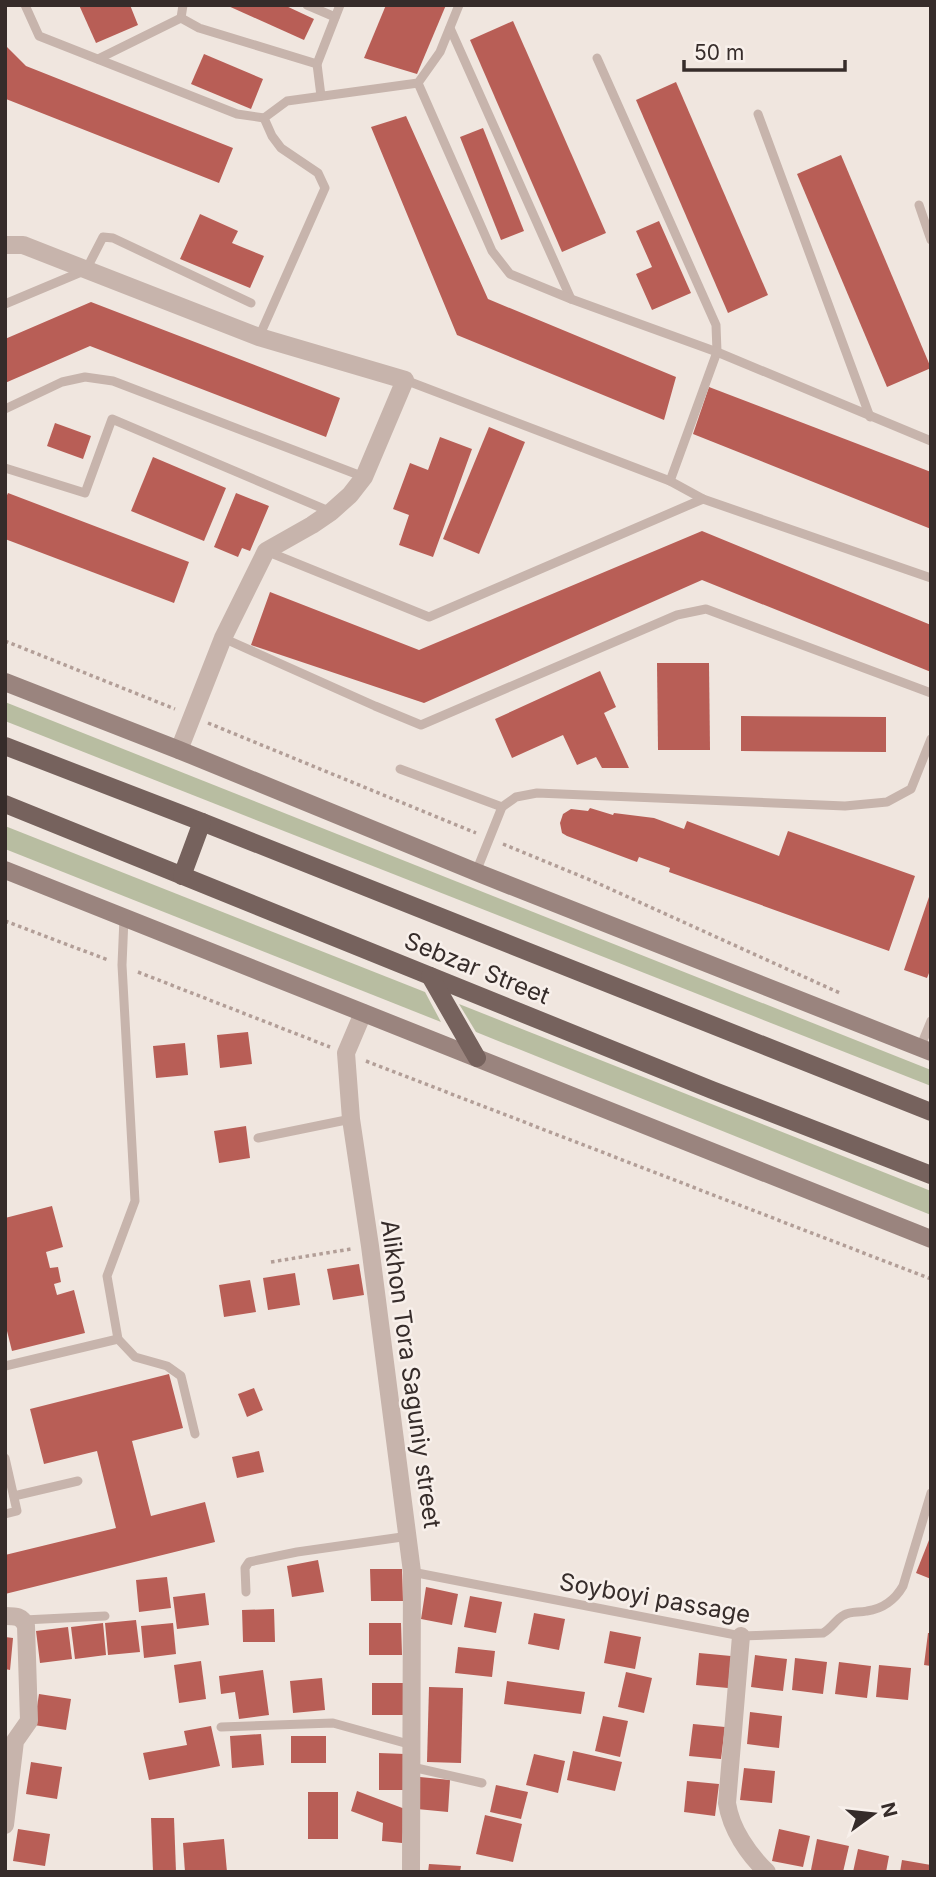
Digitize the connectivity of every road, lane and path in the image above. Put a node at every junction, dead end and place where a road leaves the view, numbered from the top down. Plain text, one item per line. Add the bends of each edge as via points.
1 (25, 5) edge
2 (183, 5) edge
3 (307, 5) edge
4 (340, 5) edge
5 (459, 5) edge
6 (335, 17) junction
7 (181, 18) junction
8 (450, 28) junction
9 (597, 58) dead end
10 (98, 60) junction
11 (317, 64) junction
12 (418, 83) junction
13 (321, 96) junction
14 (758, 114) dead end
15 (264, 118) junction
16 (919, 205) dead end
17 (931, 240) edge
18 (5, 245) edge
19 (86, 270) junction
20 (572, 299) junction
21 (251, 303) dead end
22 (5, 304) edge
23 (259, 337) junction
24 (717, 352) junction
25 (405, 380) junction
26 (5, 409) edge
27 (870, 417) junction
28 (931, 441) edge
29 (5, 468) edge
30 (364, 477) junction
31 (670, 481) junction
32 (703, 499) junction
33 (331, 512) junction
34 (266, 551) junction
35 (931, 578) edge
36 (223, 638) junction
37 (5, 641) edge
38 (5, 682) edge
39 (931, 693) edge
40 (193, 716) junction
41 (931, 739) edge
42 (5, 746) edge
43 (179, 750) junction
44 (400, 769) dead end
45 (5, 804) edge
46 (502, 807) junction
47 (201, 822) junction
48 (489, 838) junction
49 (5, 870) edge
50 (476, 872) junction
51 (182, 876) junction
52 (124, 918) junction
53 (5, 921) edge
54 (122, 965) junction
55 (430, 976) junction
56 (850, 997) dead end
57 (363, 1013) junction
58 (931, 1021) edge
59 (925, 1050) edge
60 (346, 1053) junction
61 (477, 1058) junction
62 (931, 1112) edge
63 (351, 1119) junction
64 (258, 1138) dead end
65 (931, 1175) edge
66 (931, 1240) edge
67 (370, 1246) junction
68 (271, 1262) dead end
69 (931, 1279) edge
70 (118, 1339) junction
71 (5, 1366) edge
72 (194, 1434) dead end
73 (5, 1458) edge
74 (78, 1481) dead end
75 (931, 1493) edge
76 (14, 1496) junction
77 (5, 1514) edge
78 (409, 1536) junction
79 (412, 1573) junction
80 (246, 1592) dead end
81 (5, 1616) edge
82 (105, 1616) dead end
83 (24, 1620) junction
84 (741, 1636) junction
85 (221, 1727) dead end
86 (412, 1745) junction
87 (412, 1767) junction
88 (482, 1783) dead end
89 (5, 1825) edge
90 (411, 1872) edge
91 (767, 1872) edge

1 - 10 lane via 39,36
2 - 7 lane
3 - 6 lane
4 - 6 lane
5 - 8 lane
6 - 11 lane
7 - 10 lane
7 - 11 lane
8 - 12 lane
8 - 20 lane
9 - 24 lane via 716,325
10 - 15 lane via 237,114
11 - 13 lane
12 - 13 lane
12 - 20 lane via 492,251 510,274
13 - 15 lane via 287,102
14 - 27 lane
15 - 23 lane via 281,148 318,173 325,188
16 - 17 lane
18 - 19 street via 23,245
19 - 21 lane via 103,237 113,238
19 - 22 lane
19 - 23 street
20 - 24 lane
23 - 25 street
24 - 27 lane
24 - 31 lane
25 - 30 street
25 - 31 lane
26 - 30 lane via 62,382 85,377 113,381
27 - 28 lane
29 - 33 lane via 85,493 112,419
30 - 33 street
31 - 32 lane
32 - 34 lane via 429,617
32 - 35 lane
33 - 34 street
34 - 36 street
36 - 39 lane via 421,726 677,615 706,609
36 - 40 street
37 - 40 path
38 - 43 street
40 - 43 street
40 - 48 path
41 - 46 lane via 911,789 887,802 845,806 537,793 516,797
42 - 47 main road, Sebzar Street
43 - 50 street
44 - 46 lane
45 - 51 main road, Sebzar Street
46 - 48 lane
47 - 51 main road
47 - 62 main road, Sebzar Street
48 - 50 lane
48 - 56 path
49 - 52 street
50 - 59 street
51 - 55 main road, Sebzar Street
52 - 54 lane
52 - 57 street
53 - 54 path
54 - 60 path
54 - 70 lane via 135,1201 107,1276
55 - 61 main road
55 - 65 main road, Sebzar Street
57 - 60 street, Alikhon Tora Saguniy street
57 - 61 street
58 - 59 lane
60 - 63 street, Alikhon Tora Saguniy street
60 - 69 path
61 - 66 street
63 - 64 lane
63 - 67 street, Alikhon Tora Saguniy street
67 - 68 path
67 - 78 street, Alikhon Tora Saguniy street
70 - 71 lane
70 - 72 lane via 135,1356 167,1366 181,1376
73 - 76 lane
74 - 76 lane
75 - 84 lane, Soyboyi passage via 903,1586 890,1603 850,1612 823,1633
76 - 77 lane via 18,1511
78 - 79 street, Alikhon Tora Saguniy street
78 - 80 lane via 250,1562 245,1568
79 - 84 lane, Soyboyi passage
79 - 86 street, Alikhon Tora Saguniy street
81 - 83 street
82 - 83 lane
83 - 89 street via 29,1721 15,1741
84 - 91 street via 727,1803 741,1838
85 - 86 lane via 333,1723
86 - 87 street, Alikhon Tora Saguniy street
87 - 88 lane
87 - 90 street, Alikhon Tora Saguniy street

